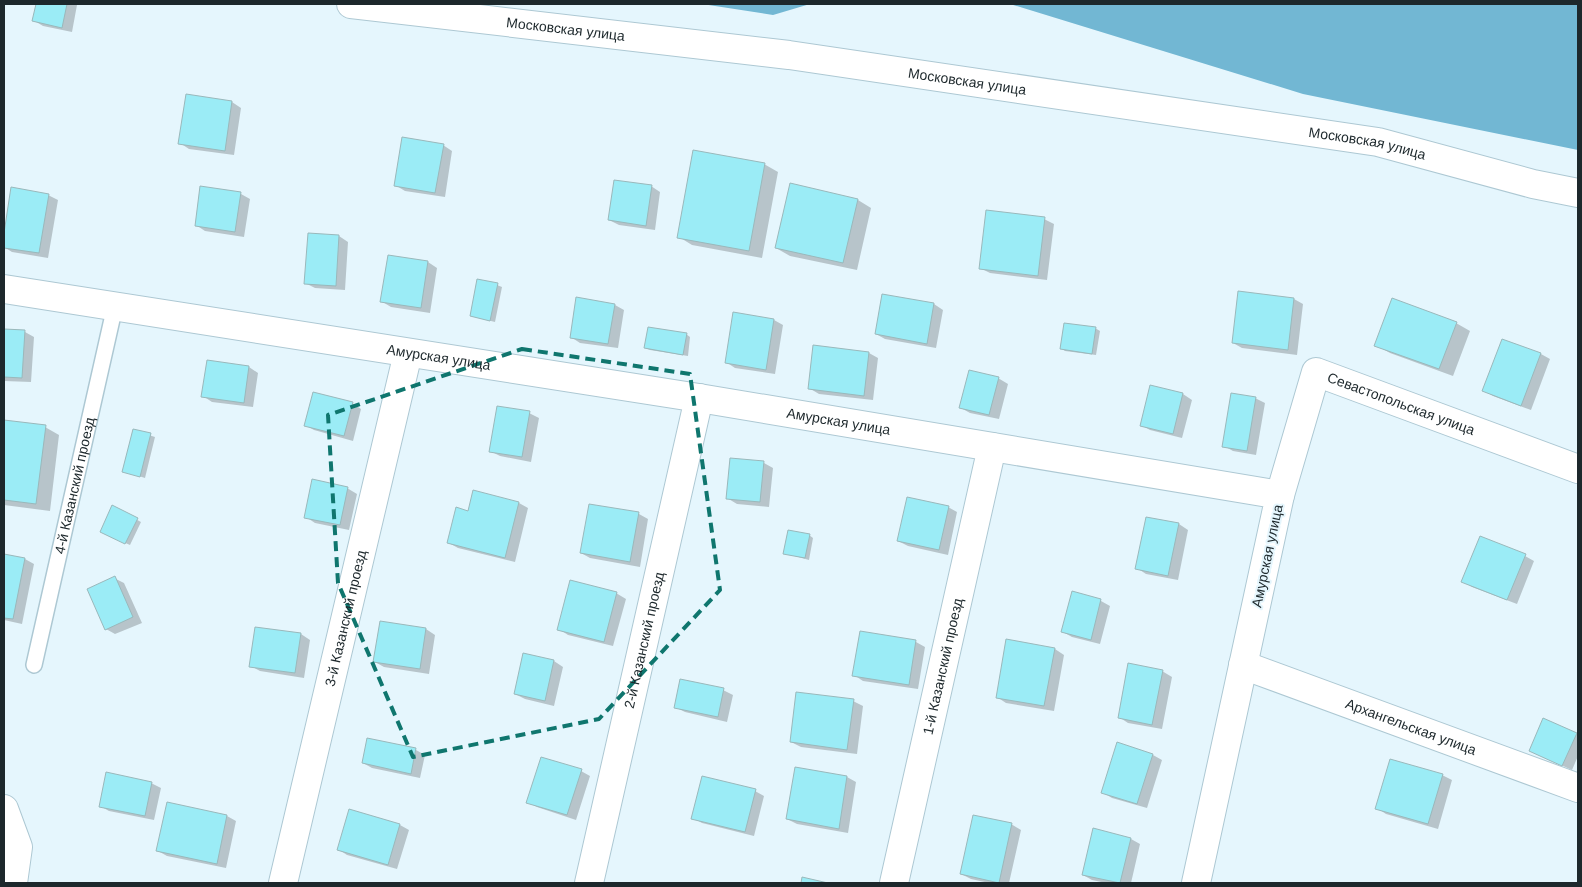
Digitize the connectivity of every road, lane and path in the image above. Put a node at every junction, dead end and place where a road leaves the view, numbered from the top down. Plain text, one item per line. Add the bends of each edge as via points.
1 (351, 4) edge
2 (1578, 193) edge
3 (4, 289) edge
4 (115, 306) junction
5 (408, 353) junction
6 (699, 398) junction
7 (992, 447) junction
8 (1578, 469) edge
9 (1280, 495) junction
10 (34, 665) dead end
11 (1243, 665) junction
12 (1578, 788) edge
13 (4, 809) edge
14 (13, 883) edge
15 (283, 883) edge
16 (589, 883) edge
17 (894, 883) edge
18 (1196, 883) edge

1 - 2 street, Московская улица via 789,54 1378,142
3 - 4 street, Амурская улица
4 - 5 street, Амурская улица
4 - 10 lane, 4-й Казанский проезд
5 - 6 street, Амурская улица
5 - 15 street, 3-й Казанский проезд
6 - 7 street, Амурская улица
6 - 16 street, 2-й Казанский проезд
7 - 9 street, Амурская улица
7 - 17 street, 1-й Казанский проезд
8 - 9 street, Севастопольская улица via 1316,372
9 - 11 street, Амурская улица
11 - 12 street, Архангельская улица
11 - 18 street, Амурская улица
13 - 14 street via 18,848

